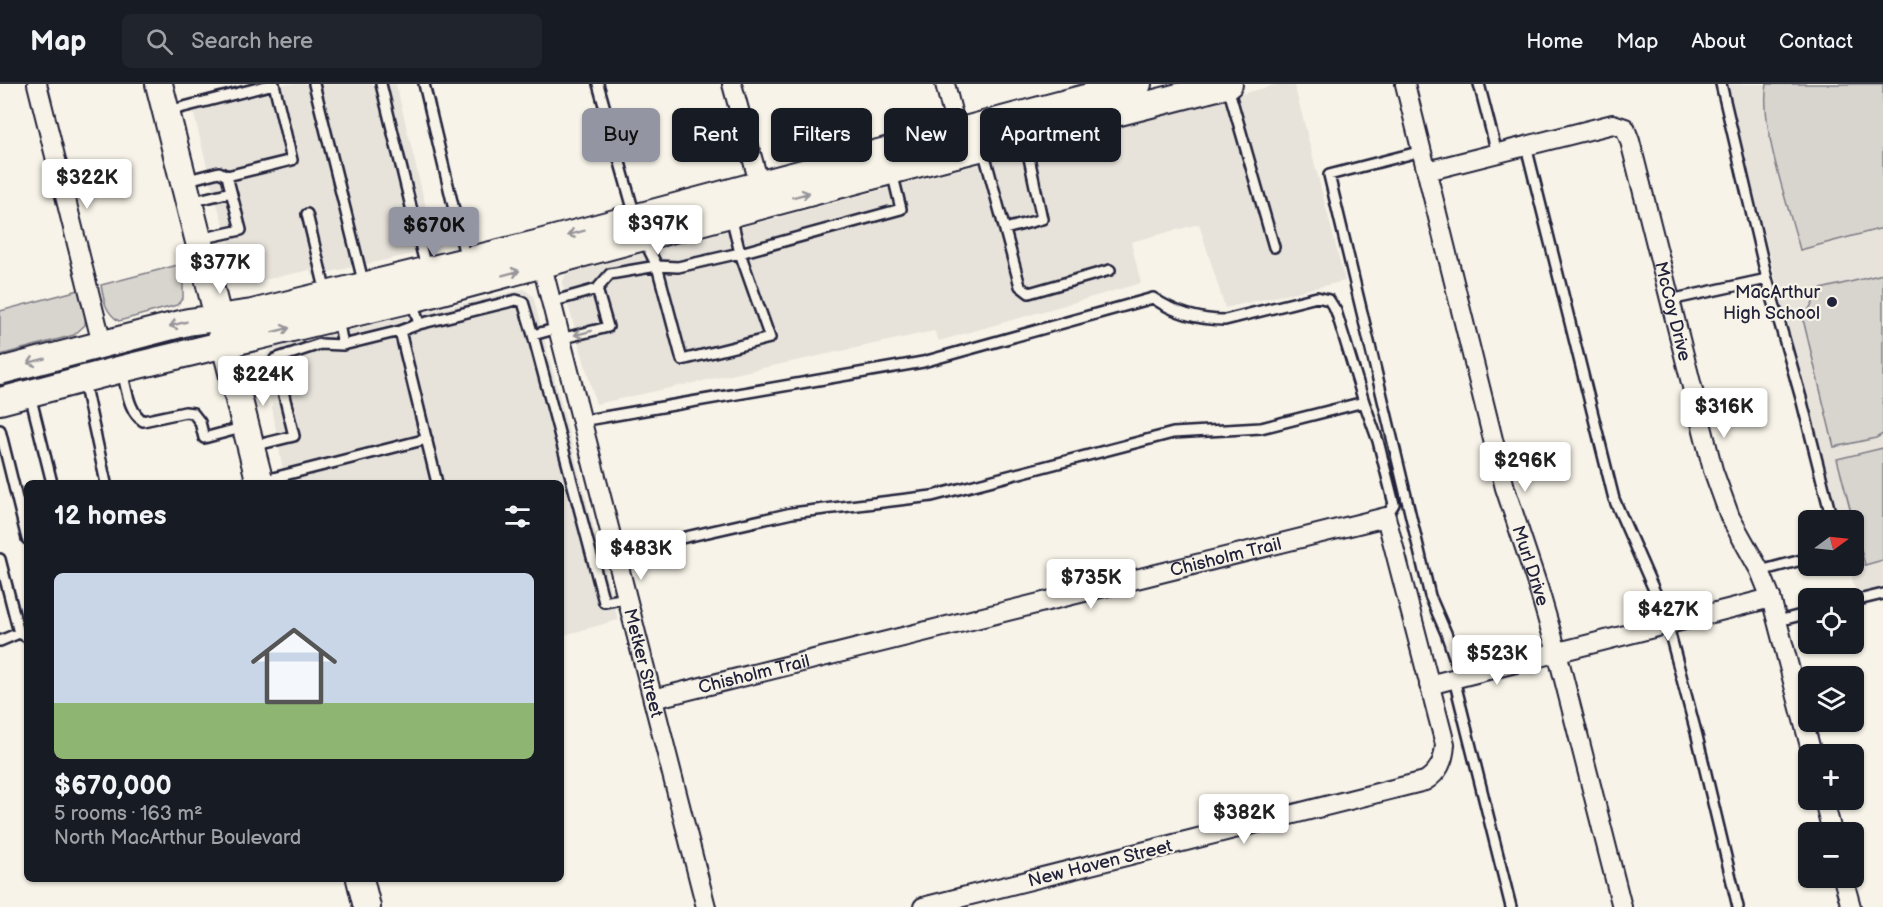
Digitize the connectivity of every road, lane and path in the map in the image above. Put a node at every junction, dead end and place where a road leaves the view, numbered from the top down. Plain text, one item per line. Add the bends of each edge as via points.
1 (37, 84) edge
2 (159, 84) edge
3 (274, 84) edge
4 (314, 84) edge
5 (381, 84) edge
6 (424, 84) edge
7 (598, 84) edge
8 (732, 84) edge
9 (945, 84) edge
10 (1228, 84) edge
11 (1405, 84) edge
12 (1479, 84) edge
13 (1720, 84) edge
14 (1132, 91) edge
15 (954, 108) edge
16 (1091, 108) edge
17 (166, 112) junction
18 (980, 142) edge
19 (968, 144) junction
20 (1526, 146) junction
21 (1422, 151) junction
22 (1497, 153) junction
23 (895, 162) edge
24 (915, 162) edge
25 (1030, 162) edge
26 (891, 170) junction
27 (1427, 171) junction
28 (227, 176) junction
29 (186, 192) junction
30 (231, 192) junction
31 (762, 195) junction
32 (307, 214) dead end
33 (731, 214) junction
34 (639, 228) junction
35 (1005, 229) junction
36 (198, 240) junction
37 (1274, 247) dead end
38 (499, 253) junction
39 (740, 253) junction
40 (539, 254) junction
41 (466, 261) junction
42 (657, 266) junction
43 (427, 270) junction
44 (1110, 270) dead end
45 (1767, 279) junction
46 (364, 285) junction
47 (597, 289) junction
48 (412, 299) junction
49 (1670, 300) junction
50 (551, 302) junction
51 (332, 305) junction
52 (218, 318) junction
53 (419, 324) junction
54 (400, 331) junction
55 (559, 333) junction
56 (533, 335) junction
57 (102, 344) junction
58 (225, 344) junction
59 (343, 345) junction
60 (122, 369) junction
61 (0, 371) edge
62 (84, 379) junction
63 (30, 393) junction
64 (0, 401) edge
65 (1364, 402) junction
66 (581, 421) junction
67 (0, 430) edge
68 (248, 437) junction
69 (427, 439) junction
70 (296, 472) junction
71 (51, 480) edge
72 (105, 480) edge
73 (259, 480) edge
74 (266, 480) edge
75 (297, 480) edge
76 (436, 480) edge
77 (1829, 510) edge
78 (1386, 517) junction
79 (24, 527) edge
80 (615, 553) junction
81 (0, 559) edge
82 (1798, 561) edge
83 (1760, 571) junction
84 (1883, 594) edge
85 (627, 598) junction
86 (1771, 598) junction
87 (1864, 599) edge
88 (1798, 616) edge
89 (1778, 621) junction
90 (1667, 624) junction
91 (23, 635) edge
92 (0, 641) edge
93 (1557, 652) junction
94 (1457, 678) junction
95 (1429, 685) junction
96 (653, 699) junction
97 (1809, 744) edge
98 (361, 882) edge
99 (1846, 888) edge
100 (367, 907) edge
101 (706, 907) edge
102 (923, 907) edge
103 (1511, 907) edge
104 (1622, 907) edge
105 (1738, 907) edge
106 (1851, 907) edge

1 - 57 street
2 - 17 main road
3 - 17 lane
3 - 28 lane via 292,160
4 - 46 lane
5 - 43 lane
6 - 41 lane
7 - 34 lane
8 - 31 street
9 - 15 street
10 - 14 main road
10 - 37 lane
11 - 21 street, Murl Drive
12 - 22 lane
13 - 45 lane
14 - 16 main road
14 - 19 main road
17 - 29 main road
18 - 19 main road
19 - 35 lane
20 - 22 street, McCoy Drive
20 - 49 street, McCoy Drive via 1613,124 1625,128
20 - 90 lane via 1614,499
21 - 27 street, Murl Drive
21 - 94 lane via 1329,175 1430,596 1446,633
22 - 27 street, McCoy Drive
23 - 31 main road
24 - 26 main road
25 - 35 lane via 1042,219
31 -> 26 main road
26 - 39 lane via 901,209
27 - 93 street, Murl Drive via 1504,488
28 - 29 lane via 219,172
28 - 30 lane
29 - 30 lane
29 - 36 main road
30 - 36 lane via 241,230
31 - 33 main road
31 - 34 main road
32 - 51 lane
33 - 34 main road
33 - 39 lane
34 - 40 main road
34 - 42 lane
35 - 44 lane via 1020,286 1029,293
36 - 52 main road
38 - 40 main road
38 - 41 main road
38 - 48 main road via 417,290
39 - 42 lane via 678,267
39 - 42 lane via 770,338 682,360
48 -> 40 main road
40 - 50 street, Metker Street
41 - 43 main road
42 - 47 lane via 610,274
43 - 46 main road
45 - 49 lane
45 - 77 lane
46 - 51 main road
47 - 50 lane
47 -> 55 lane via 608,327
48 - 51 main road
48 - 53 lane
49 - 83 street, McCoy Drive via 1721,495
50 - 55 street, Metker Street
51 - 52 main road
58 -> 51 main road
51 - 59 lane
52 -> 57 main road
52 - 58 main road
53 - 54 lane
53 - 56 lane via 516,300 523,302
54 - 59 lane
54 - 69 lane
55 - 56 lane
55 - 66 street, Metker Street
56 - 85 lane via 604,602
57 -> 61 main road
58 - 60 main road
58 - 68 main road
59 - 68 lane via 320,344 275,359 294,436
60 - 62 main road
60 - 68 lane via 132,407 142,421 193,413 204,438
62 - 63 main road
62 - 72 lane
63 - 64 main road
63 - 71 lane
65 - 66 lane via 1336,311 1329,300 1317,297 1211,320 1184,315 1153,298 923,362
65 - 78 lane via 1394,504
65 - 80 lane via 1261,428 1173,433 932,496 792,513
66 - 80 street, Metker Street
67 - 79 lane
68 - 73 main road
69 - 70 lane
69 - 76 lane
70 - 74 lane
70 - 75 lane
78 - 95 street
78 - 96 street, Chisholm Trail
80 - 85 street, Metker Street
81 - 91 lane
82 - 83 lane
83 - 86 street, McCoy Drive
84 - 87 lane
85 - 96 street, Metker Street
86 - 89 street, McCoy Drive
86 - 90 street
88 - 89 lane
89 - 97 street, McCoy Drive
90 - 93 street
90 - 105 lane
91 - 92 lane
93 - 94 street
93 - 104 street, Murl Drive
94 - 95 street
94 - 103 lane
95 - 102 street, New Haven Street via 1445,744 1444,759 1425,781
96 - 101 street, Metker Street
98 - 100 main road
99 - 106 street

